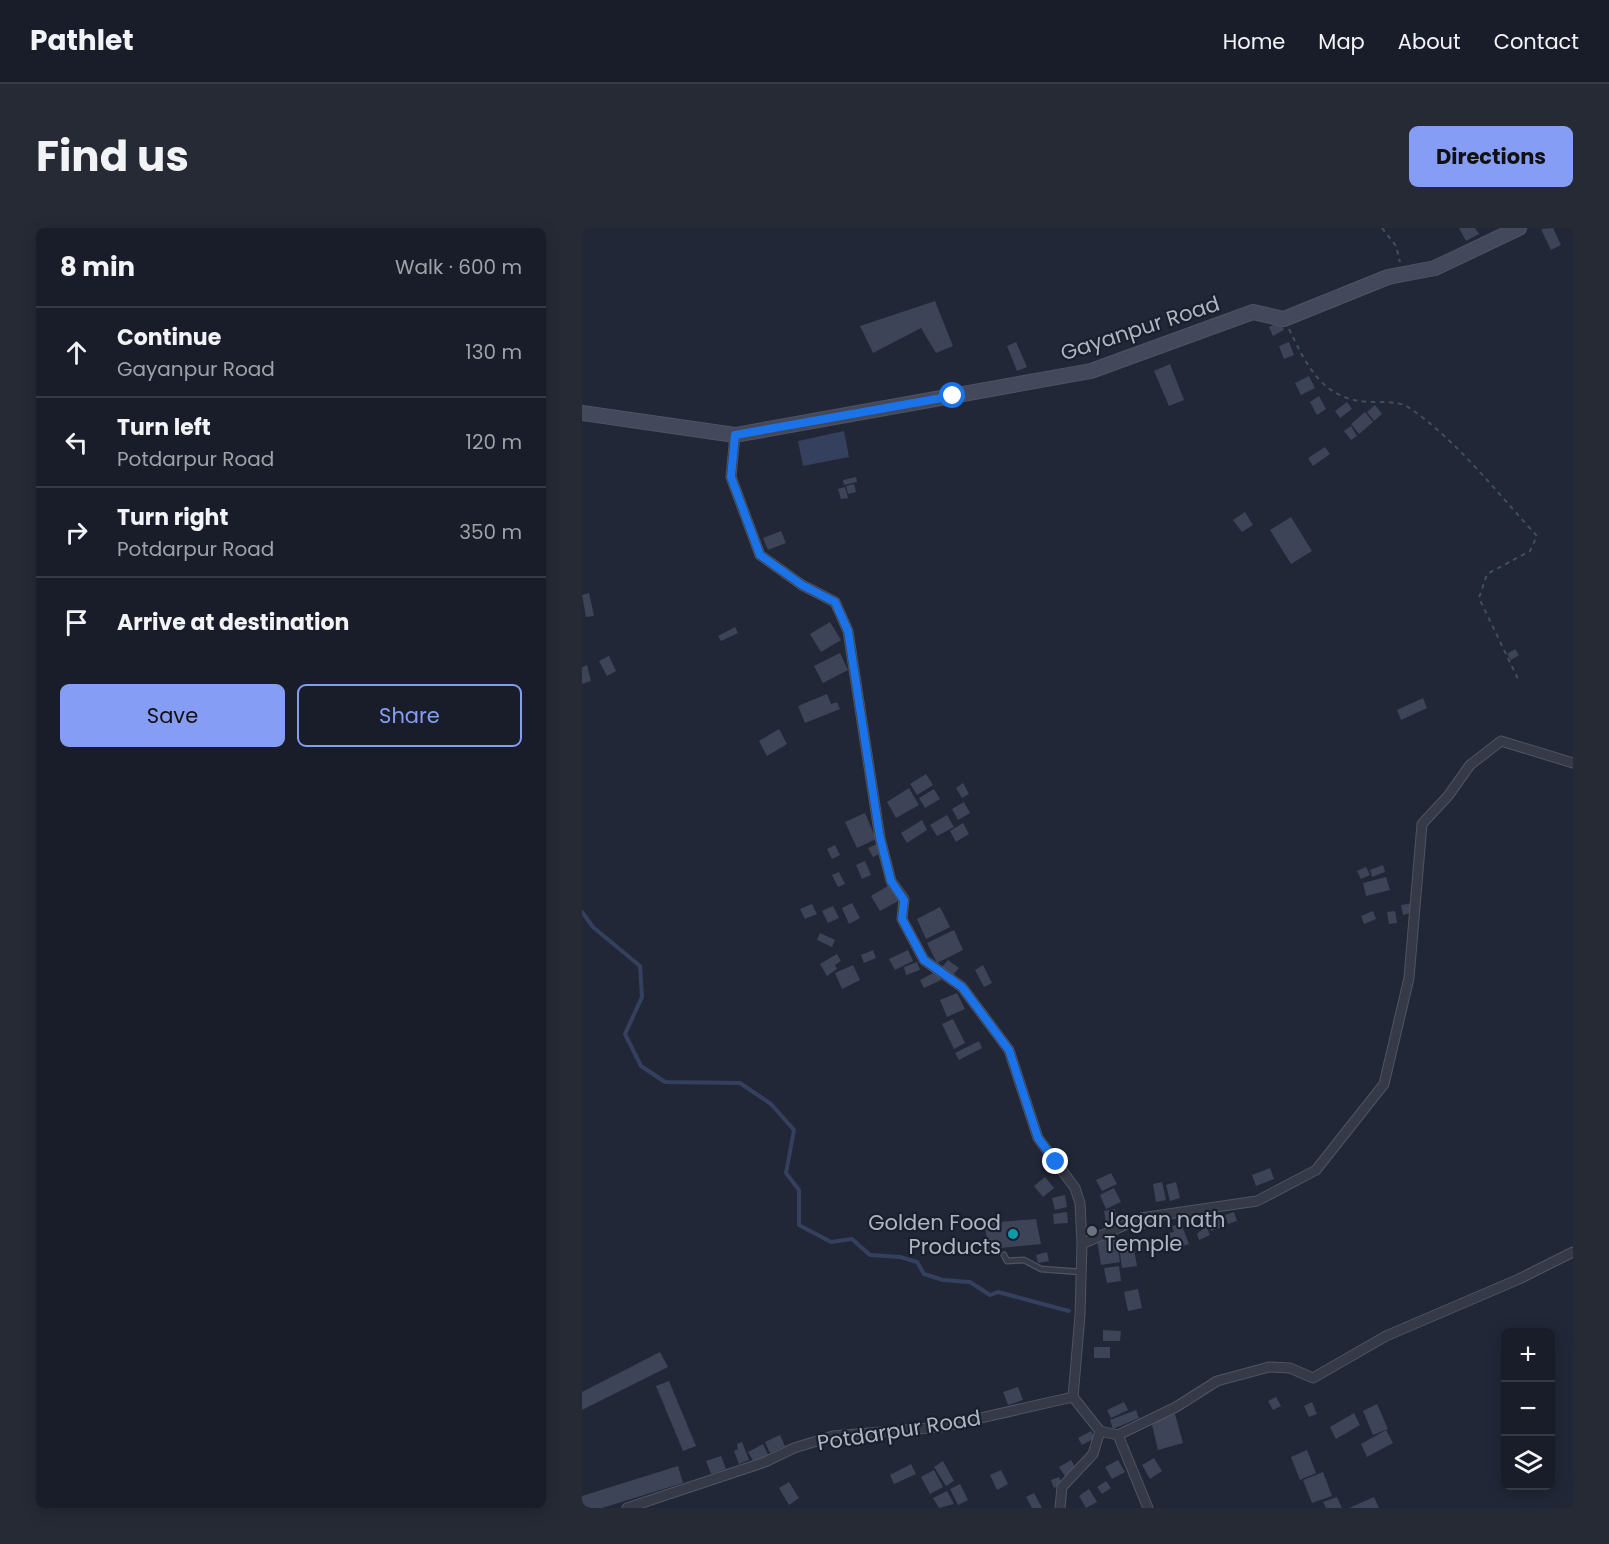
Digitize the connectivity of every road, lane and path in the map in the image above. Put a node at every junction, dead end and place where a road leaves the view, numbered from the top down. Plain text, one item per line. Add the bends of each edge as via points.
1 (1382, 228) edge
2 (1519, 228) edge
3 (1402, 274) junction
4 (1284, 319) junction
5 (582, 414) edge
6 (735, 435) junction
7 (1518, 679) dead end
8 (1573, 763) edge
9 (1082, 1244) junction
10 (1573, 1252) edge
11 (1004, 1255) dead end
12 (1081, 1272) junction
13 (1073, 1397) junction
14 (1100, 1431) junction
15 (1118, 1435) junction
16 (627, 1508) edge
17 (1060, 1508) edge
18 (1148, 1508) edge

1 - 3 path via 1396,246
2 - 3 street via 1435,268
3 - 4 street
4 - 6 street, Gayanpur Road via 1253,312 1091,371
4 - 7 path via 1307,366 1326,389 1362,401 1406,406 1457,449 1537,536 1530,551 1487,574 1479,598
5 - 6 street, Gayanpur Road
6 - 9 street via 731,477 760,555 802,585 835,602 848,631 880,838 891,881 904,900 902,919 924,960 962,987 1009,1050 1038,1138 1076,1188
8 - 9 street via 1501,741 1470,765 1422,824 1409,978 1384,1084 1316,1170 1257,1201 1140,1218
9 - 12 street
10 - 15 street via 1386,1336 1313,1378 1290,1368 1269,1367 1217,1381 1176,1407
11 - 12 lane via 1007,1261 1024,1260 1041,1269
12 - 13 street
13 - 14 street
13 - 16 street, Potdarpur Road via 941,1427 833,1436
14 - 15 street
14 - 17 street via 1093,1454 1062,1487
15 - 18 street

